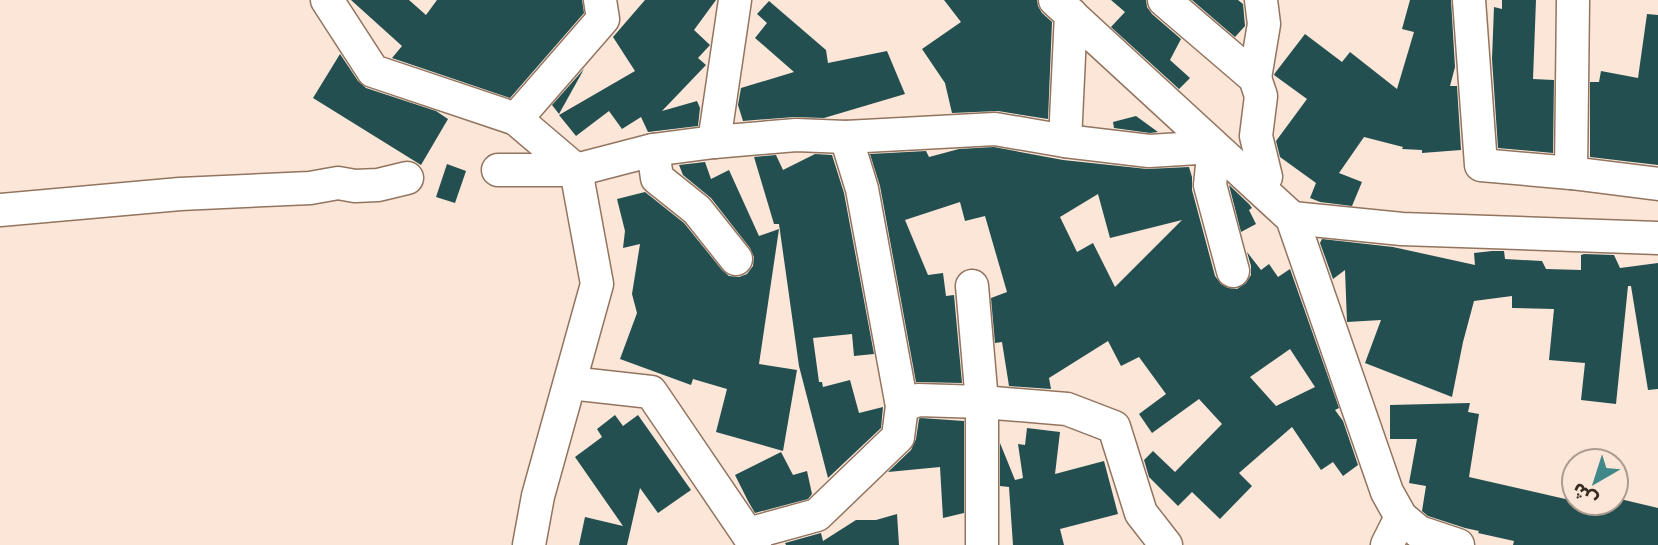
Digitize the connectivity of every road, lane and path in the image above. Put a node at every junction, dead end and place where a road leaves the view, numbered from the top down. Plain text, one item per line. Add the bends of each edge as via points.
1 (327, 0) edge
2 (600, 0) edge
3 (735, 0) edge
4 (1164, 0) edge
5 (1261, 0) edge
6 (1469, 0) edge
7 (1573, 0) edge
8 (1063, 7) edge
9 (1255, 78) junction
10 (516, 119) junction
11 (846, 136) junction
12 (1065, 141) junction
13 (714, 142) junction
14 (1214, 146) junction
15 (653, 150) junction
16 (498, 170) dead end
17 (576, 170) junction
18 (1570, 173) junction
19 (407, 178) dead end
20 (1658, 184) edge
21 (1259, 187) junction
22 (0, 210) edge
23 (1292, 218) junction
24 (1658, 238) edge
25 (736, 259) dead end
26 (1233, 271) dead end
27 (972, 286) dead end
28 (570, 383) junction
29 (982, 402) junction
30 (902, 407) junction
31 (1401, 517) junction
32 (752, 540) edge
33 (529, 545) edge
34 (982, 545) edge
35 (1166, 545) edge
36 (1387, 545) edge
37 (1458, 545) edge

1 - 10 street via 373,71
2 - 10 street via 603,19
3 - 13 street
4 - 9 street
5 - 9 street via 1264,24
6 - 18 street via 1481,166
7 - 18 street
8 - 12 street
8 - 14 street
9 - 21 street via 1261,96 1256,136 1266,177
10 - 17 street
11 - 12 street via 995,130
11 - 13 street
11 - 30 street via 862,189
12 - 14 street via 1149,151
13 - 15 street
14 - 21 street
14 - 26 street via 1210,185
15 - 17 street
15 - 25 street via 657,178 697,210
16 - 17 street
17 - 28 street via 597,285
18 - 20 street
19 - 22 street via 378,185 338,183
21 - 23 street
23 - 24 street via 1402,229
23 - 31 street via 1375,461
27 - 29 street
28 - 32 street via 651,392
28 - 33 street
29 - 30 street via 918,400
29 - 34 street
29 - 35 street via 1068,409 1114,427 1141,513
30 - 32 street via 898,437 817,515
31 - 36 street
31 - 37 street via 1419,532

